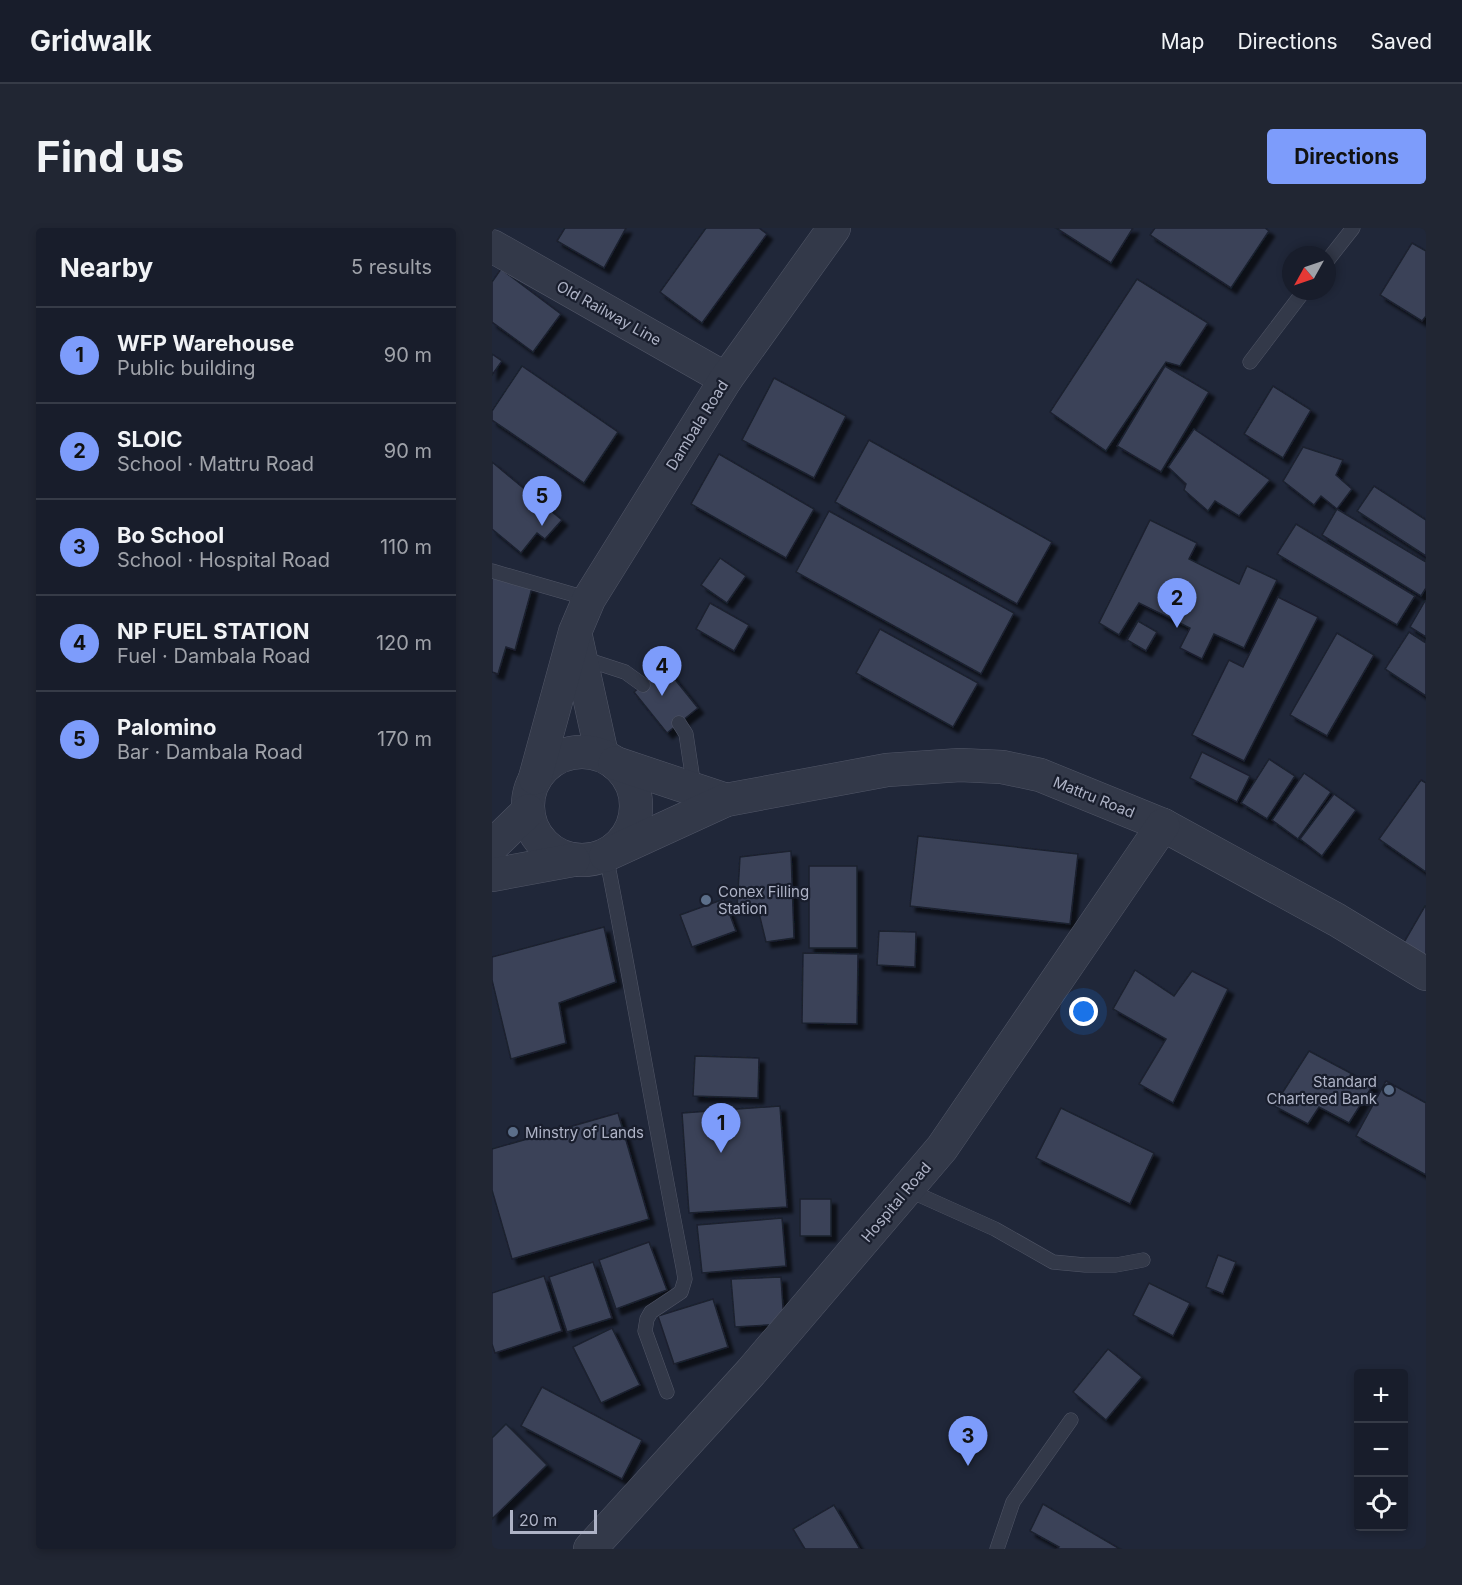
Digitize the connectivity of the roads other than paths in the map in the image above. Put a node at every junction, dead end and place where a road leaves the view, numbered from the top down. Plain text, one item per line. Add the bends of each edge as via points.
1 (834, 228) edge
2 (1353, 228) edge
3 (492, 246) edge
4 (1336, 250) edge
5 (1297, 300) edge
6 (1250, 362) dead end
7 (726, 379) junction
8 (492, 571) edge
9 (589, 599) junction
10 (578, 645) junction
11 (643, 685) dead end
12 (679, 723) dead end
13 (608, 759) junction
14 (535, 778) junction
15 (694, 789) junction
16 (726, 800) junction
17 (528, 811) junction
18 (1163, 825) junction
19 (492, 846) edge
20 (606, 855) junction
21 (573, 860) junction
22 (492, 875) edge
23 (1426, 974) edge
24 (907, 1190) junction
25 (1143, 1260) dead end
26 (667, 1392) dead end
27 (1071, 1420) dead end
28 (590, 1549) edge
29 (998, 1549) edge

1 - 7 street, Dambala Road
2 - 4 lane
3 - 7 street, Old Railway Line
5 - 6 lane
7 - 9 street, Dambala Road
8 - 9 lane
9 - 10 street, Dambala Road
10 - 11 lane
10 - 13 street
10 - 14 street, Dambala Road
12 - 15 lane via 686,734
13 - 14 street via 583,752 564,754 548,763
13 - 15 street, Mattru Road
13 - 20 street via 628,776 636,812 632,829
14 - 17 street
15 - 16 street, Mattru Road
16 - 18 street, Mattru Road via 887,770 960,765 1002,767 1040,775
16 - 20 street, Mattru Road
17 - 19 street
17 - 21 street via 543,843 556,854
18 - 23 street, Mattru Road
18 - 24 street, Hospital Road via 942,1148
20 - 21 street
20 - 26 lane via 685,1279 681,1292 651,1312 645,1331
21 - 22 street
24 - 25 lane via 995,1229 1053,1262 1116,1265
24 - 28 street, Hospital Road via 751,1372
27 - 29 lane via 1013,1502

